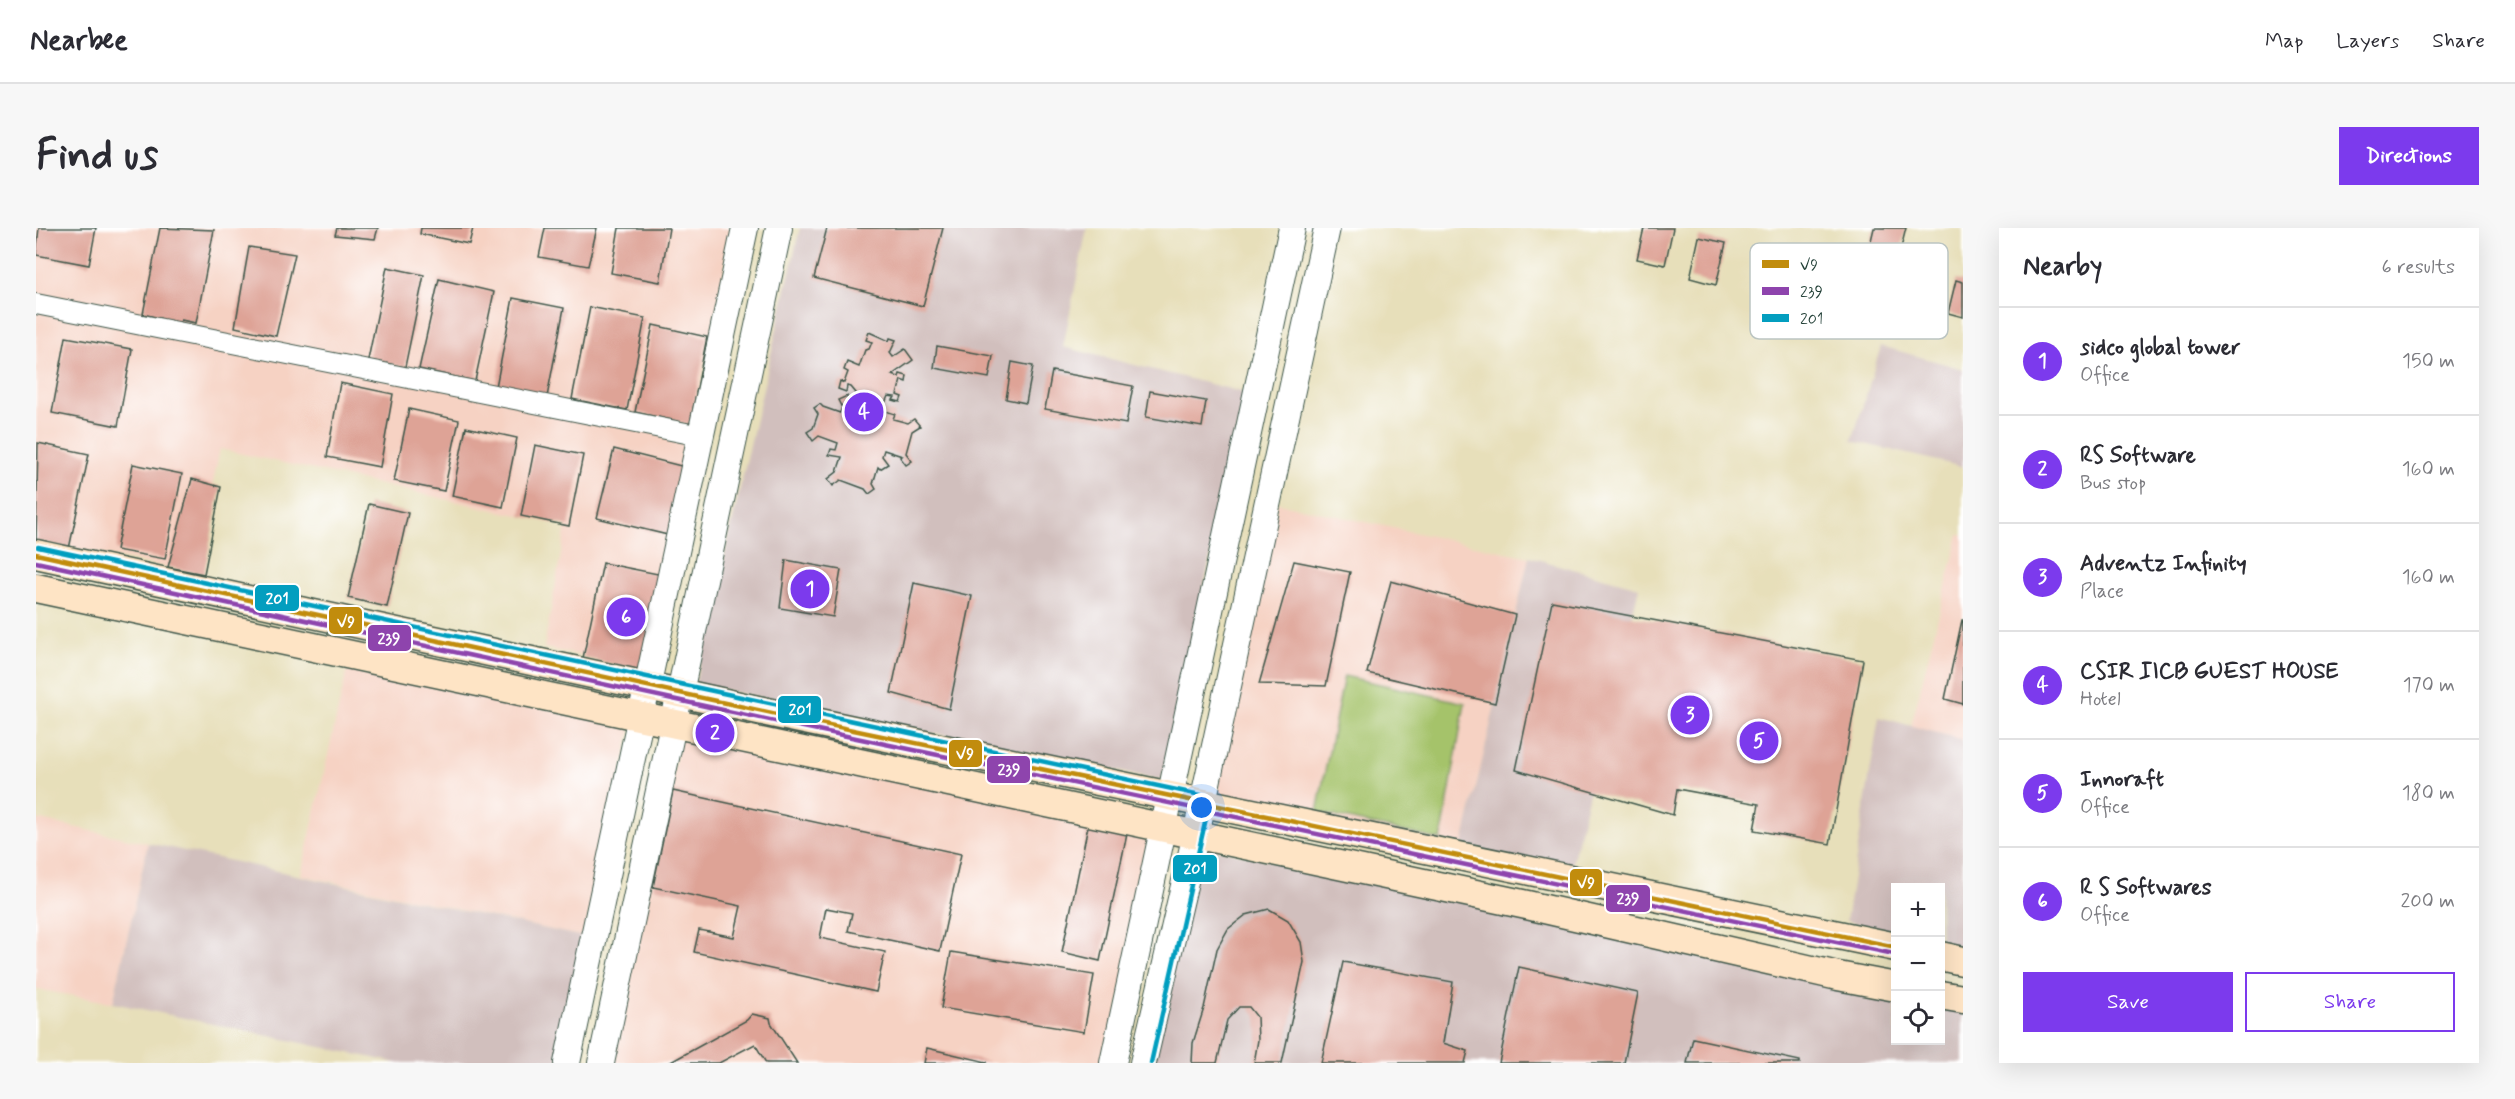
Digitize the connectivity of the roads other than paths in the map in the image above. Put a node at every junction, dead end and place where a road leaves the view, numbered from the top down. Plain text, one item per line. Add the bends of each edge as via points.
1 (745, 228) edge
2 (779, 228) edge
3 (1292, 228) edge
4 (1327, 228) edge
5 (36, 304) edge
6 (701, 436) junction
7 (36, 554) edge
8 (36, 588) edge
9 (292, 610) junction
10 (287, 643) junction
11 (649, 685) junction
12 (682, 693) junction
13 (642, 718) junction
14 (675, 725) junction
15 (1169, 796) junction
16 (1202, 803) junction
17 (1162, 827) junction
18 (1196, 834) junction
19 (1891, 945) edge
20 (1945, 957) edge
21 (1963, 961) edge
22 (1891, 986) edge
23 (1945, 995) edge
24 (1963, 999) edge
25 (567, 1063) edge
26 (601, 1063) edge
27 (1113, 1063) edge
28 (1143, 1063) edge

1 - 6 street
2 - 12 street
3 - 15 street
4 - 16 street
5 - 6 street
6 - 11 street
7 - 9 main road
8 - 10 main road
9 - 10 main road
9 - 11 main road
10 - 13 main road
11 - 12 main road
11 - 13 street
12 - 14 street
12 - 15 main road
13 - 14 main road
13 - 25 street
14 - 17 main road
14 - 26 street
15 - 16 main road
15 - 17 street
16 - 18 street
16 - 19 main road
17 - 18 main road
17 - 27 street
18 - 22 main road
18 - 28 street
20 - 21 main road
23 - 24 main road

